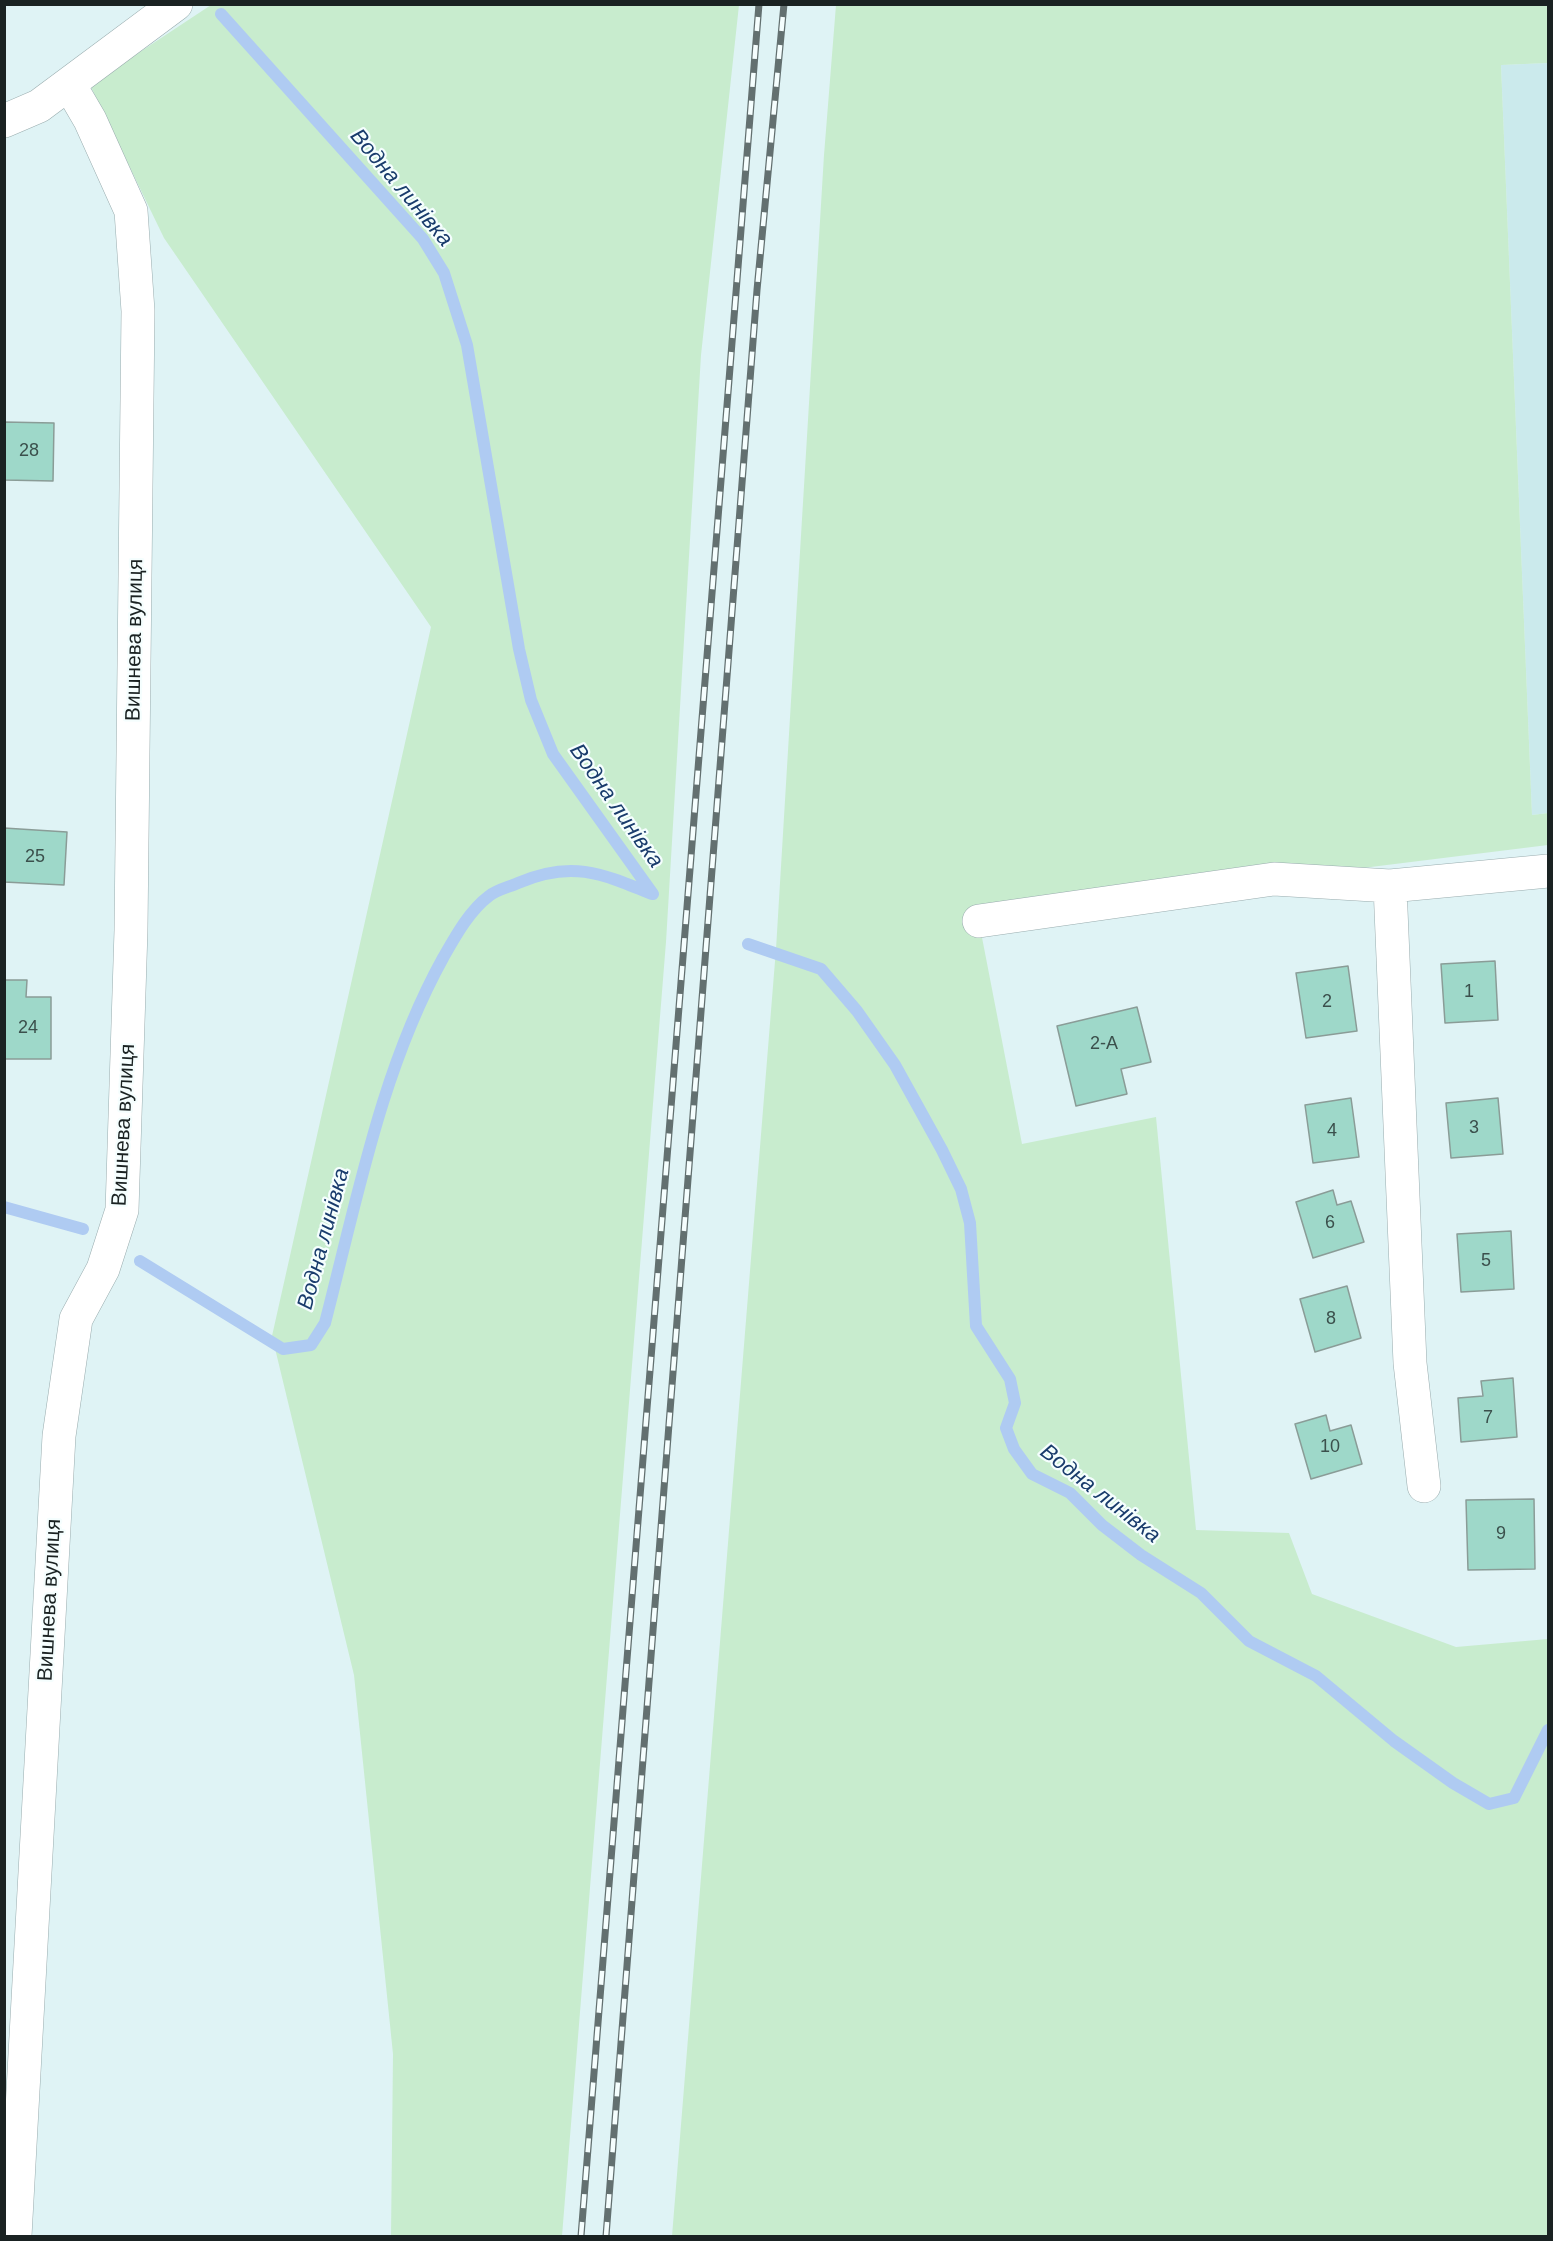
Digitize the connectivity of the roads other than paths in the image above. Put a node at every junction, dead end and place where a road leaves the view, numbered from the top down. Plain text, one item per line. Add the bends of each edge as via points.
1 (176, 4) edge
2 (69, 84) junction
3 (4, 121) edge
4 (1548, 871) edge
5 (1390, 886) junction
6 (979, 921) dead end
7 (1424, 1486) dead end
8 (15, 2236) edge

1 - 2 street
2 - 3 street via 39,106
2 - 8 street, Вишнева вулиця via 90,120 131,211 138,311 131,930 122,1210 103,1269 76,1318 59,1436
4 - 5 street
5 - 6 street via 1274,879
5 - 7 street via 1410,1363

